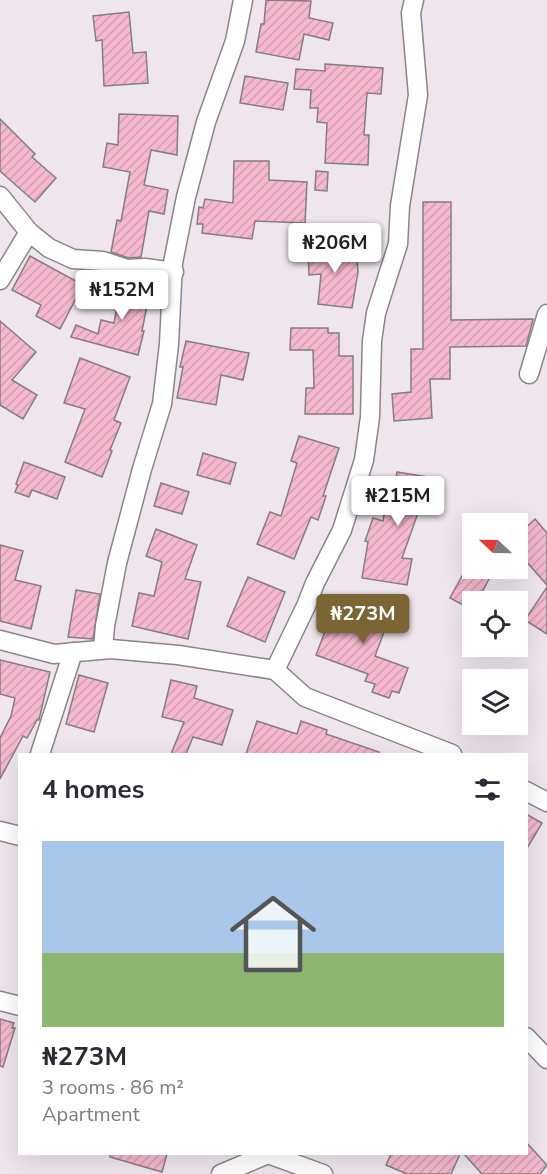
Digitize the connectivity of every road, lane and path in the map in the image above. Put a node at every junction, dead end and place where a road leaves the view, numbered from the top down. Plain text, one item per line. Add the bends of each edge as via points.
1 (243, 0) edge
2 (414, 0) edge
3 (0, 196) edge
4 (29, 232) junction
5 (174, 272) junction
6 (0, 280) edge
7 (547, 314) edge
8 (529, 374) dead end
9 (0, 640) edge
10 (103, 649) junction
11 (73, 652) junction
12 (275, 670) junction
13 (40, 753) edge
14 (449, 753) edge
15 (528, 792) edge
16 (547, 802) edge
17 (0, 1001) edge
18 (18, 1006) edge
19 (528, 1040) edge
20 (547, 1059) edge
21 (266, 1155) edge
22 (271, 1155) edge
23 (221, 1174) edge
24 (323, 1174) edge

1 - 5 street via 235,41 206,122 186,197
2 - 12 street via 411,13 418,95 400,206 398,244 376,313 364,460 342,530
3 - 4 street
4 - 5 street via 73,260
4 - 6 street
5 - 10 street via 162,404 117,563
7 - 8 street
9 - 11 street via 54,654
10 - 11 street
10 - 12 street via 178,655
11 - 13 street
12 - 14 street via 305,697
15 - 16 street
17 - 18 street
19 - 20 street
21 - 23 street
22 - 24 street

